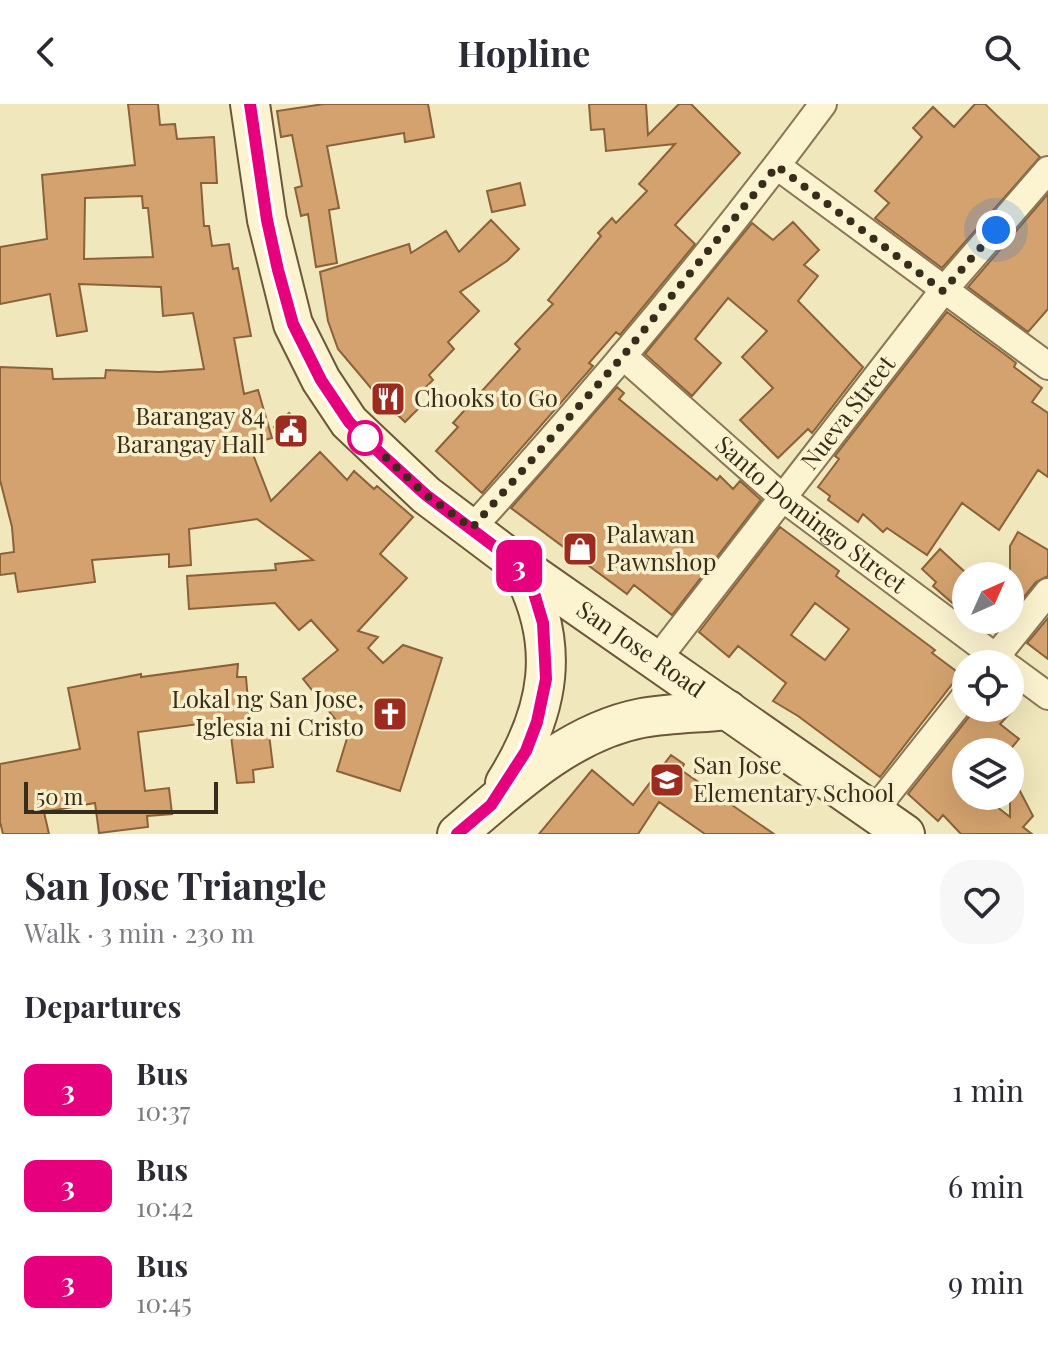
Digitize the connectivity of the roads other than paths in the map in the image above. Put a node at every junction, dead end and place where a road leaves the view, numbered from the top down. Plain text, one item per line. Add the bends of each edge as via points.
1 (250, 104) edge
2 (823, 104) edge
3 (777, 166) junction
4 (1048, 170) edge
5 (943, 291) junction
6 (623, 356) junction
7 (1048, 366) edge
8 (784, 499) junction
9 (472, 528) junction
10 (519, 565) junction
11 (1048, 592) edge
12 (983, 650) edge
13 (1009, 650) edge
14 (656, 661) junction
15 (1024, 680) edge
16 (1048, 696) edge
17 (728, 710) junction
18 (952, 713) edge
19 (491, 805) junction
20 (873, 812) junction
21 (457, 834) edge
22 (905, 834) edge

1 - 9 main road, San Jose Road via 267,220 293,324 307,355 349,422 426,495
2 - 3 street
3 - 5 street
3 - 6 street
4 - 5 street, Nueva Street
5 - 7 street
5 - 8 street, Nueva Street
6 - 8 street, Santo Domingo Street
6 - 9 street
8 - 12 street, Santo Domingo Street
8 - 14 street, Nueva Street
9 - 10 main road, San Jose Road
10 - 14 main road, San Jose Road
10 - 19 main road via 543,623 546,679 526,751
11 - 13 street
14 - 17 main road, San Jose Road
15 - 16 street, Santo Domingo Street
17 - 19 main road via 644,718 579,740
17 - 20 main road, San Jose Road
18 - 20 street
19 - 21 main road
20 - 22 main road, San Jose Road

